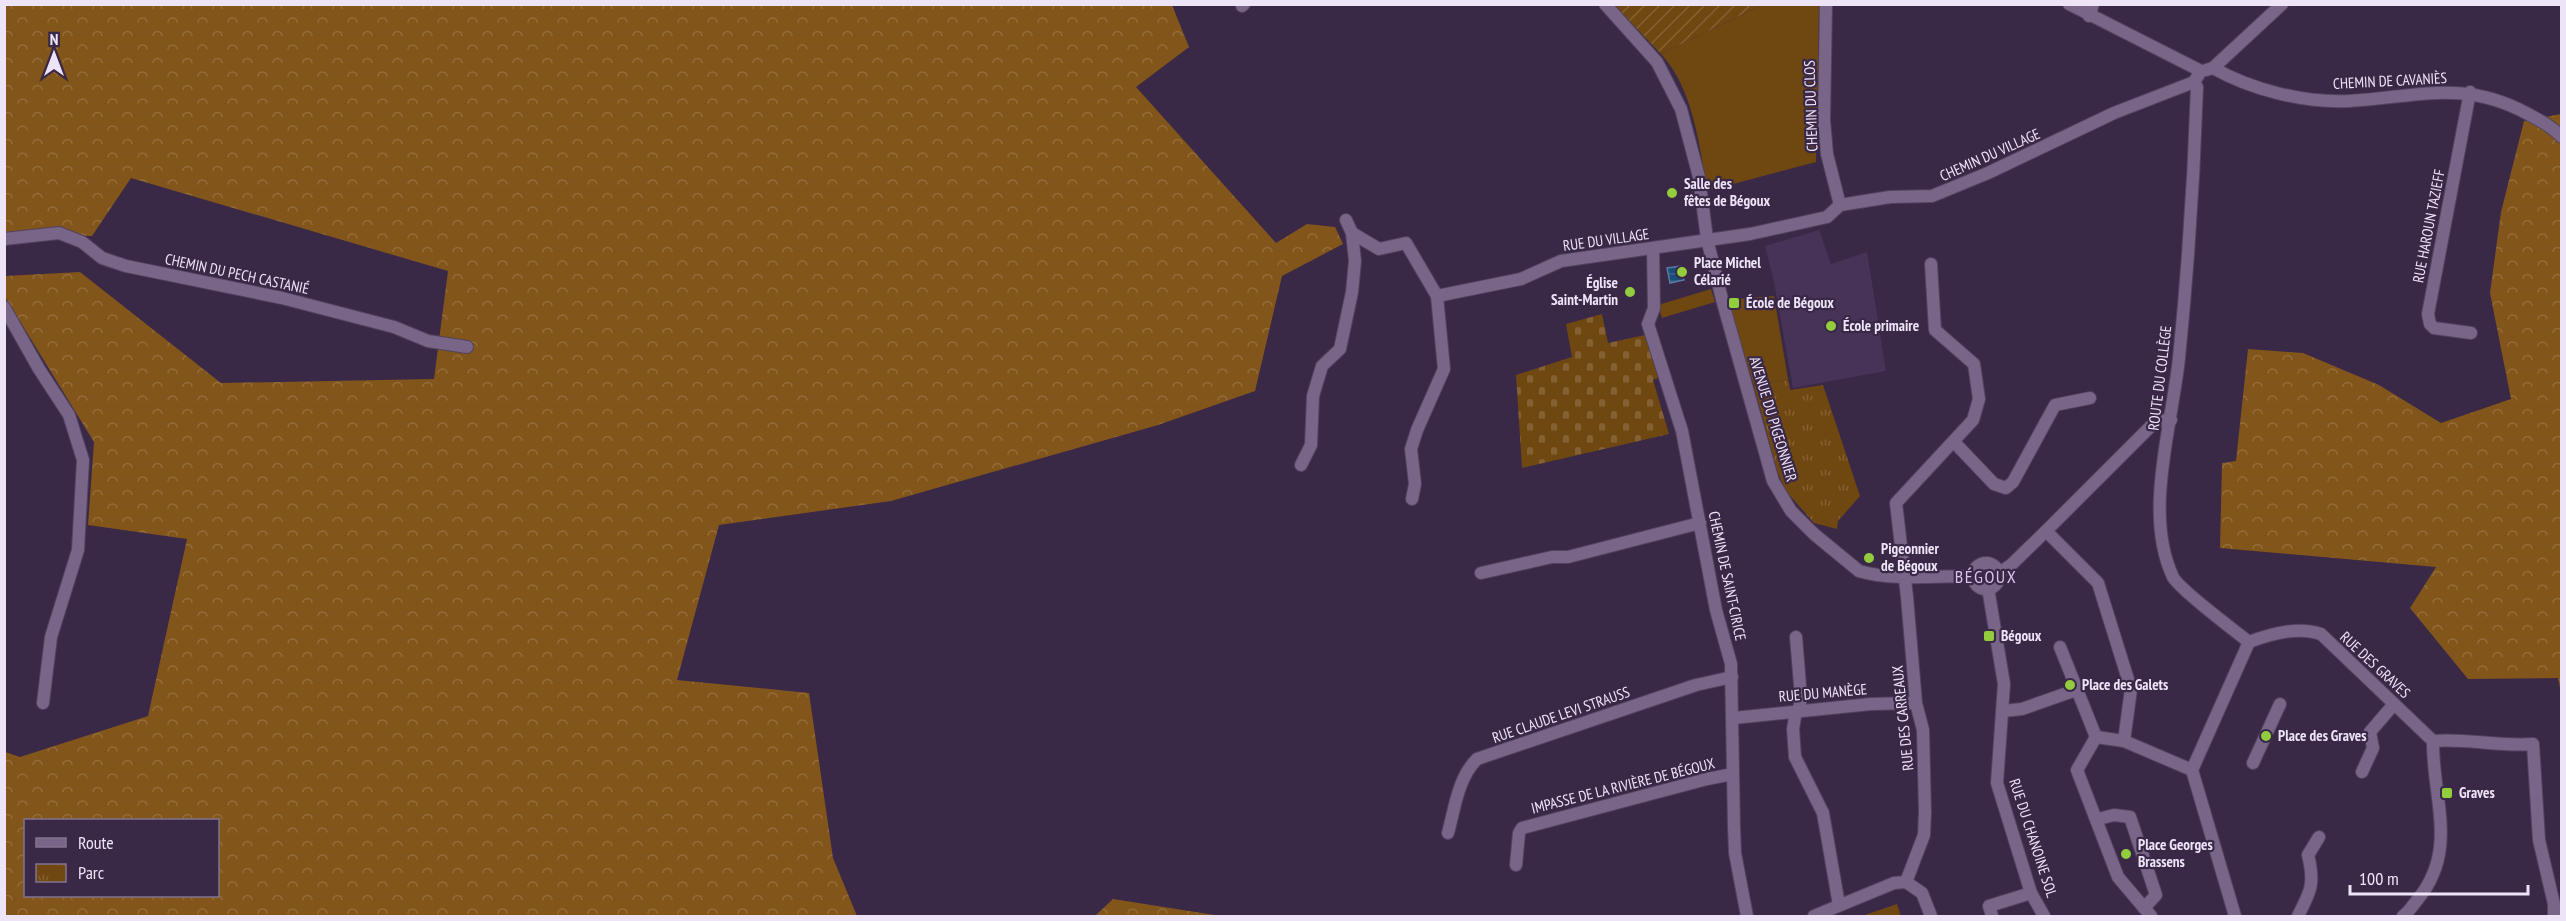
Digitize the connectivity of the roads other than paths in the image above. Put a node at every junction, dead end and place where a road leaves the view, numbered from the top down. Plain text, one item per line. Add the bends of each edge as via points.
1 (1605, 4) edge
2 (1826, 4) edge
3 (2068, 4) edge
4 (2282, 4) edge
5 (2091, 10) edge
6 (2203, 74) junction
7 (2470, 92) junction
8 (2562, 137) edge
9 (1840, 205) junction
10 (1346, 220) dead end
11 (1352, 233) junction
12 (4, 239) edge
13 (1707, 239) junction
14 (1653, 248) junction
15 (1931, 264) dead end
16 (1437, 296) junction
17 (4, 307) edge
18 (2471, 333) dead end
19 (467, 347) dead end
20 (2090, 398) dead end
21 (2170, 420) junction
22 (1954, 441) junction
23 (1301, 465) dead end
24 (1412, 499) dead end
25 (1700, 523) junction
26 (2046, 531) junction
27 (1481, 573) dead end
28 (1999, 573) junction
29 (1904, 576) junction
30 (1973, 576) junction
31 (1988, 588) junction
32 (1796, 637) dead end
33 (2249, 642) junction
34 (2060, 647) dead end
35 (1732, 677) junction
36 (2076, 690) junction
37 (43, 703) dead end
38 (1916, 703) junction
39 (2280, 704) dead end
40 (2394, 704) junction
41 (1797, 710) junction
42 (2003, 711) junction
43 (1734, 718) junction
44 (2096, 737) junction
45 (2124, 741) junction
46 (2433, 741) junction
47 (2253, 763) dead end
48 (2192, 770) junction
49 (2362, 772) dead end
50 (1733, 774) junction
51 (2098, 819) junction
52 (1448, 833) dead end
53 (2319, 837) dead end
54 (1516, 865) dead end
55 (1906, 882) junction
56 (2031, 893) junction
57 (1839, 905) junction
58 (2147, 912) edge
59 (1747, 916) edge
60 (1814, 916) edge
61 (1931, 916) edge
62 (1992, 916) edge
63 (2044, 916) edge
64 (2235, 916) edge
65 (2298, 916) edge
66 (2407, 916) edge
67 (2554, 916) edge

1 - 13 street, AVENUE DU PIGEONNIER via 1657,62 1682,109 1699,177
2 - 9 street, CHEMIN DU CLOS via 1824,120 1827,154
3 - 5 street, CHEMIN DE CAVANIÈS
4 - 6 street
5 - 6 street, CHEMIN DE CAVANIÈS
6 - 7 street, CHEMIN DE CAVANIÈS via 2294,97 2348,101
6 - 9 street, CHEMIN DU VILLAGE via 1932,196 1890,197
6 - 21 street, ROUTE DU COLLÈGE via 2197,87 2194,190
7 - 8 street, CHEMIN DE CAVANIÈS via 2508,103 2551,126
7 - 18 street, RUE HAROUN TAZIEFF via 2428,314 2434,328
9 - 13 street, CHEMIN DU VILLAGE via 1827,217
10 - 11 street
11 - 16 street via 1379,249 1406,243
11 - 23 street via 1352,292 1340,349 1322,366 1313,396 1311,445
12 - 19 street, CHEMIN DU PECH CASTANIÉ via 59,233 82,242 102,258 126,266 282,298 394,327 428,341
13 - 14 street, RUE DU VILLAGE
13 - 29 street, AVENUE DU PIGEONNIER via 1773,482 1791,511 1859,571
14 - 16 street, RUE DU VILLAGE via 1561,261 1521,279
14 - 25 street, CHEMIN DE SAINT-CIRICE via 1654,308 1648,324 1682,431
15 - 22 street, RUE DES CARREAUX via 1935,330 1974,364 1979,388 1973,420
16 - 24 street via 1444,369 1411,449 1415,484
17 - 37 street via 69,415 83,460 78,550 51,637
20 - 22 street via 2055,405 2006,488 1994,484
21 - 26 street via 2156,421
21 - 33 street, ROUTE DU COLLÈGE via 2159,506 2167,563 2175,581
22 - 29 street, RUE DES CARREAUX via 1896,503
25 - 27 street via 1568,557
25 - 35 street, CHEMIN DE SAINT-CIRICE
26 - 28 street
26 - 45 street via 2098,582 2131,689
28 - 30 street via 1985,563
28 - 31 street via 1998,580
29 - 30 street, AVENUE DU PIGEONNIER
29 - 38 street, RUE DES CARREAUX
30 - 31 street via 1978,586
31 - 42 street, RUE DU CHANOINE SOL via 2004,684
32 - 41 street via 1801,697
33 - 40 street, RUE DES GRAVES via 2306,629 2321,634
33 - 48 street
34 - 36 street
35 - 43 street, CHEMIN DE SAINT-CIRICE
35 - 52 street, RUE CLAUDE LEVI STRAUSS via 1696,685 1477,759 1468,768 1460,787
36 - 42 street via 2022,709
36 - 44 street
38 - 41 street, RUE DU MANÈGE
38 - 55 street, RUE DES CARREAUX via 1923,730 1924,835
39 - 47 street
40 - 46 street, RUE DES GRAVES
40 - 49 street via 2370,732 2373,748
41 - 43 street, RUE DU MANÈGE
41 - 57 street via 1793,729 1795,757 1823,813
42 - 56 street, RUE DU CHANOINE SOL via 1997,783
43 - 50 street, CHEMIN DE SAINT-CIRICE
44 - 45 street
44 - 51 street via 2077,770
45 - 48 street
46 - 66 street via 2442,826 2438,859 2430,884
46 - 67 street via 2533,744 2539,840
48 - 64 street
50 - 54 street, IMPASSE DE LA RIVIÈRE DE BÉGOUX via 1522,828
50 - 59 street, CHEMIN DE SAINT-CIRICE via 1735,853
51 - 58 street via 2118,877
51 - 58 street via 2130,817 2156,895
53 - 65 street via 2308,855 2313,885
55 - 57 street
55 - 61 street via 1922,893
56 - 62 street via 1989,906
56 - 63 street, RUE DU CHANOINE SOL
57 - 60 street

